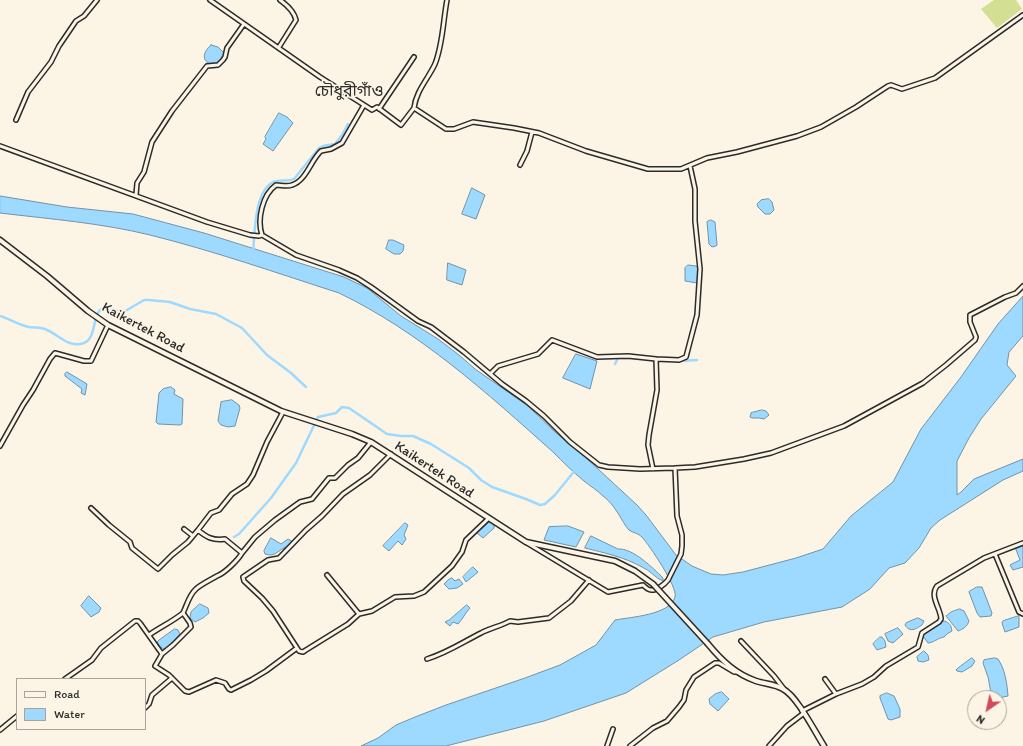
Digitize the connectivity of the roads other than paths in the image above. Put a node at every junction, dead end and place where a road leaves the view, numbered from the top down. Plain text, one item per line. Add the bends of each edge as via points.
1 (97, 0) edge
2 (210, 0) edge
3 (280, 0) edge
4 (447, 0) edge
5 (1023, 15) edge
6 (244, 24) junction
7 (279, 47) junction
8 (414, 57) dead end
9 (364, 105) junction
10 (414, 108) junction
11 (380, 109) junction
12 (16, 120) dead end
13 (532, 132) junction
14 (0, 146) edge
15 (520, 165) dead end
16 (690, 166) junction
17 (136, 195) junction
18 (261, 236) junction
19 (0, 240) edge
20 (1023, 286) edge
21 (106, 324) junction
22 (656, 361) junction
23 (490, 374) junction
24 (283, 412) junction
25 (371, 442) junction
26 (0, 446) edge
27 (391, 454) junction
28 (675, 468) junction
29 (653, 469) junction
30 (91, 508) dead end
31 (488, 518) junction
32 (184, 529) dead end
33 (198, 530) junction
34 (193, 536) junction
35 (526, 542) junction
36 (1023, 543) edge
37 (242, 553) junction
38 (995, 554) junction
39 (327, 575) dead end
40 (589, 580) junction
41 (183, 613) junction
42 (359, 614) junction
43 (1023, 614) edge
44 (149, 635) junction
45 (741, 641) dead end
46 (297, 648) junction
47 (162, 654) junction
48 (427, 659) dead end
49 (737, 672) junction
50 (66, 678) edge
51 (172, 678) junction
52 (826, 679) dead end
53 (784, 689) junction
54 (836, 694) junction
55 (146, 707) edge
56 (803, 712) junction
57 (16, 717) edge
58 (613, 729) dead end
59 (0, 730) edge
60 (608, 746) edge
61 (630, 746) edge
62 (769, 746) edge
63 (824, 746) edge

1 - 12 street via 84,16 76,21 59,46 28,92
2 - 6 street
3 - 7 street via 289,8 296,20
4 - 10 street via 439,49 419,91
5 - 16 street via 935,78 902,90 888,86 820,127 797,136 707,158
6 - 7 street
6 - 17 street via 227,48 225,57 218,65 207,66 160,127 152,142 144,172 137,182
7 - 9 street
8 - 11 street
9 - 11 street via 372,110 376,107
9 - 18 street via 342,143 320,151 296,183 276,186 270,191 261,210
10 - 11 street via 401,125
10 - 13 street via 446,129 454,129 473,122
13 - 15 street
13 - 16 street via 648,169 681,169
14 - 17 street
16 - 22 street via 695,189 700,269 697,315 686,357 679,360
17 - 18 street via 207,222
18 - 23 street via 296,255 340,270 367,284 418,321 431,327
19 - 21 main road, Kaikertek Road
20 - 28 street via 1016,293 970,315 975,340 946,365 923,383 850,422 771,453
21 - 24 main road, Kaikertek Road
21 - 26 street via 91,361 55,353
22 - 23 street via 628,356 597,357 552,340 538,354 498,366
22 - 29 street via 657,390 648,445
23 - 29 street via 526,400 570,442 599,465
24 - 25 main road, Kaikertek Road
24 - 33 street via 253,476 247,484 232,494 219,510 211,513
25 - 27 main road, Kaikertek Road
25 - 37 street via 358,458 335,478 329,478 312,499 300,502 275,520 255,537
27 - 31 main road, Kaikertek Road
27 - 46 street via 370,475 343,494 279,558 268,560 243,577 273,611
28 - 29 street
28 - 40 street via 677,516 682,535 681,554 665,584 653,590 642,585 610,592
30 - 34 street via 158,569
31 - 35 main road, Kaikertek Road
31 - 42 street via 466,540 462,552 452,566 424,592 414,596 395,597 372,611
32 - 34 street
33 - 34 street
33 - 37 street via 208,538 225,539
35 - 40 street
35 - 49 main road, Kaikertek Road, bridge via 615,562 635,570 653,584 728,666
36 - 38 street
37 - 41 street via 218,576 198,587
38 - 43 street via 1019,612
38 - 54 street via 937,586 934,594 941,619 922,633 918,647 862,684
39 - 42 street
40 - 48 street via 571,601 549,618 510,621
41 - 44 street
41 - 47 street via 190,627
42 - 46 street via 348,624 306,650 301,652
44 - 47 street
44 - 50 street via 138,621 135,621 101,648 92,660
45 - 53 street
46 - 51 street via 266,671 233,690 216,680 185,692
47 - 51 street via 155,666
49 - 53 main road, Kaikertek Road
49 - 61 street via 715,662 694,677 686,690 684,700 667,721 653,728
51 - 55 street via 152,694
52 - 54 street
53 - 56 main road
54 - 56 street
56 - 62 street
56 - 63 main road
57 - 59 street
58 - 60 street

